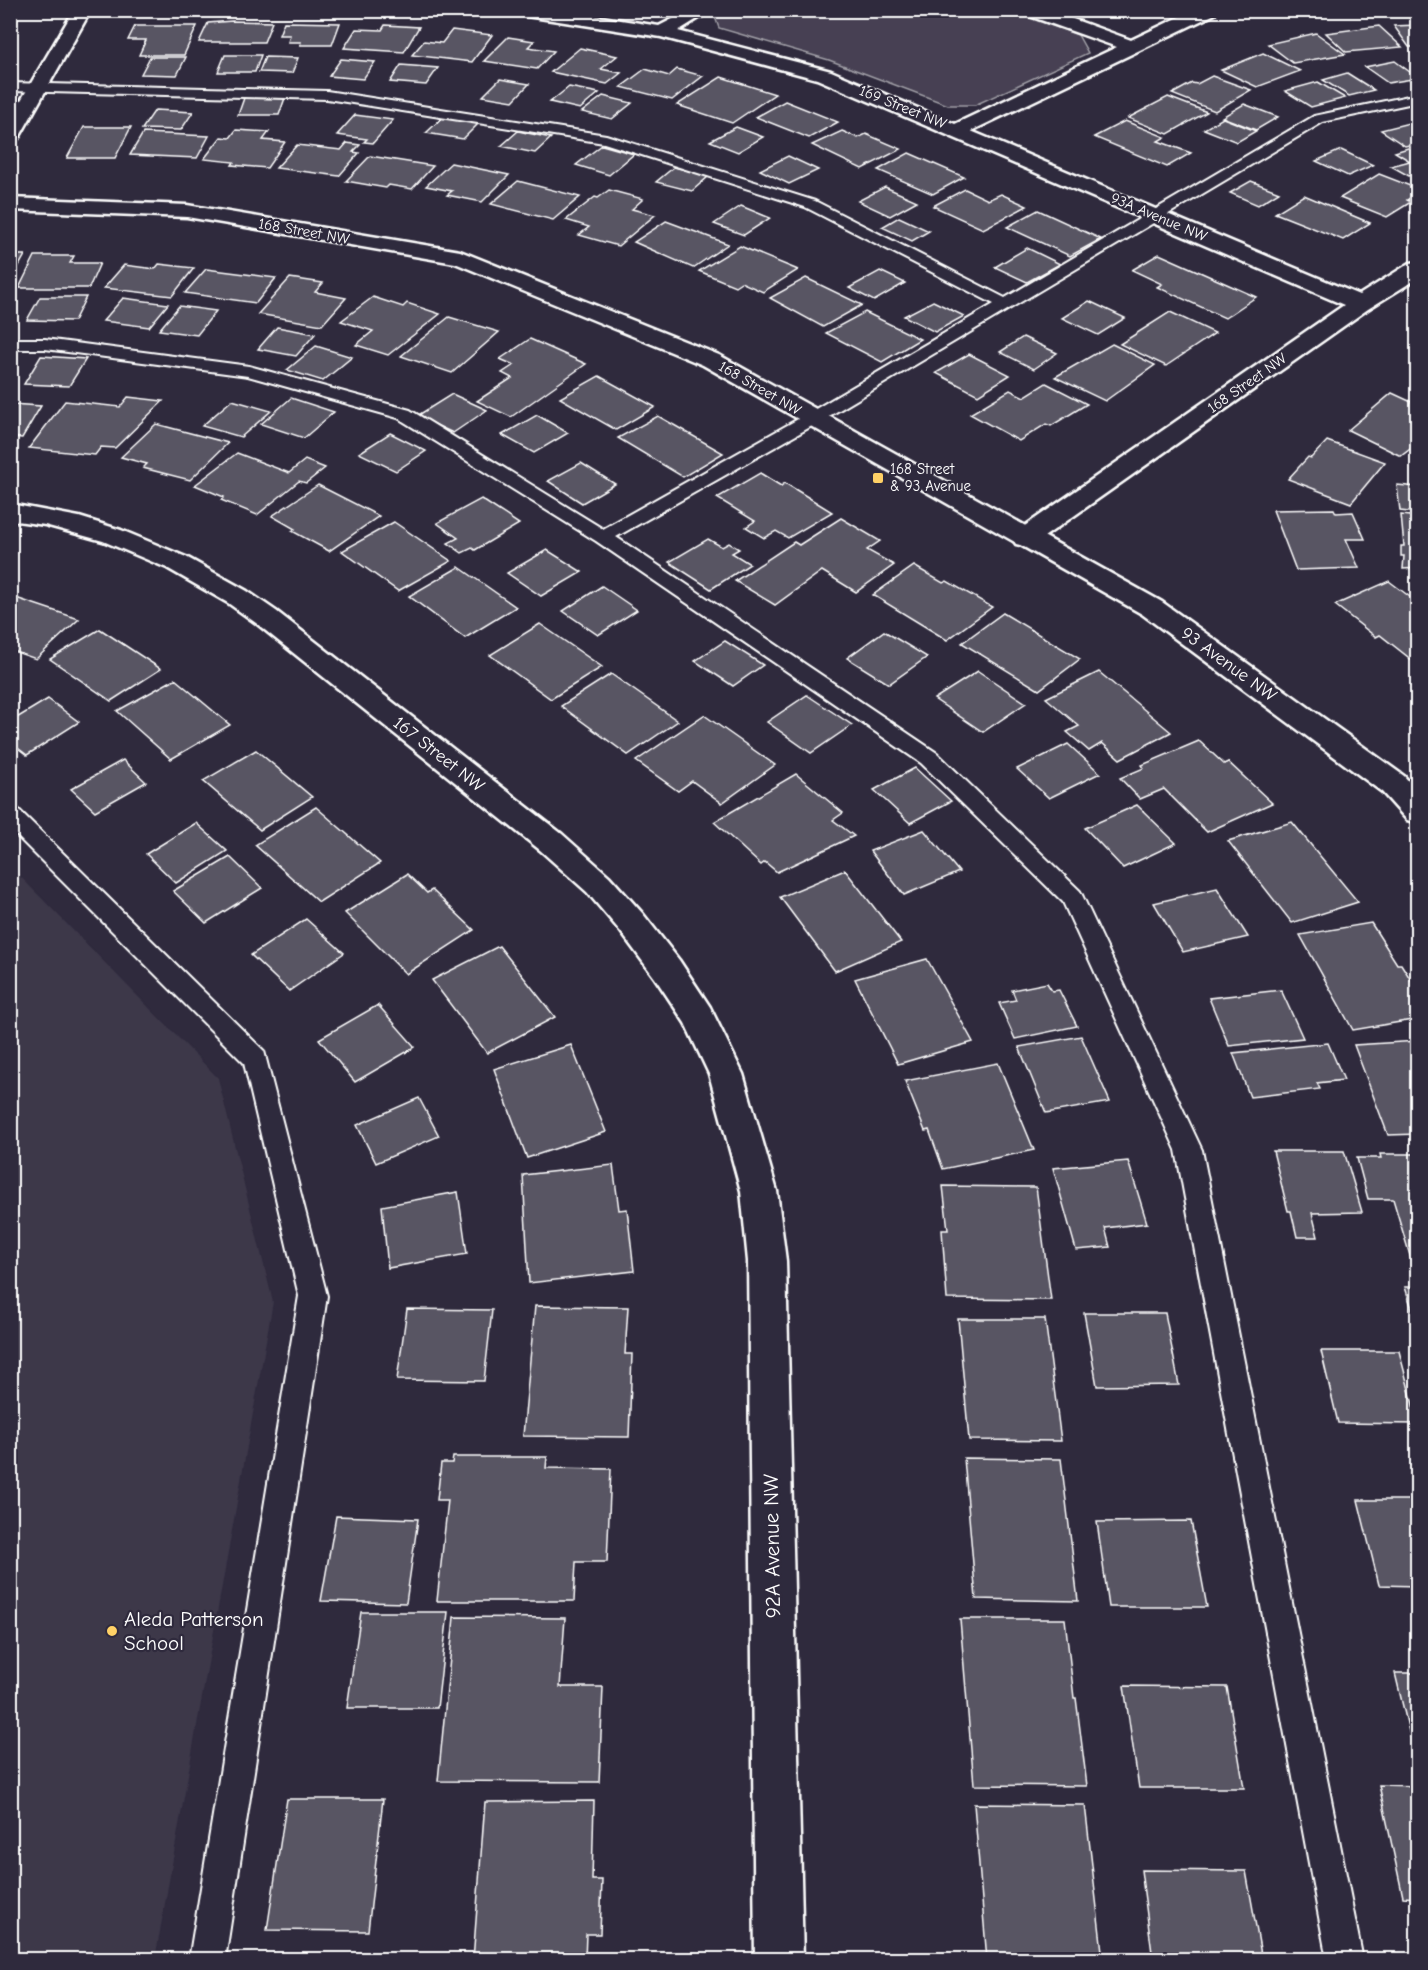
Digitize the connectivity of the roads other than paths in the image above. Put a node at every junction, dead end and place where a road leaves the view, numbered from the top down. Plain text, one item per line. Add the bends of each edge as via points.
1 (83, 10) edge
2 (520, 10) edge
3 (704, 10) edge
4 (1030, 10) edge
5 (1209, 10) edge
6 (662, 32) junction
7 (1131, 46) junction
8 (10, 87) edge
9 (38, 87) junction
10 (1418, 98) edge
11 (957, 130) junction
12 (10, 136) edge
13 (10, 204) edge
14 (1154, 215) junction
15 (1418, 268) edge
16 (1005, 304) junction
17 (1360, 304) junction
18 (10, 344) edge
19 (813, 418) junction
20 (10, 512) edge
21 (603, 537) junction
22 (1025, 538) junction
23 (1418, 812) edge
24 (10, 815) edge
25 (745, 1135) joint
26 (207, 1959) edge
27 (779, 1959) edge
28 (1345, 1959) edge

1 - 9 street
2 - 6 street, 169 Street NW
3 - 6 street
4 - 7 street
5 - 7 street, 169 Street NW
6 - 11 street, 169 Street NW via 824,75
7 - 11 street, 169 Street NW
8 - 9 lane
9 - 12 street
9 - 16 lane via 327,95 606,139 810,204
10 - 14 lane via 1318,118
11 - 14 street, 93A Avenue NW
13 - 19 street, 168 Street NW via 187,211 460,257 711,360
14 - 16 lane
14 - 17 street, 93A Avenue NW
15 - 17 street, 168 Street NW
16 - 19 lane
17 - 22 street, 168 Street NW
18 - 21 lane via 45,344 249,371 404,414
19 - 21 lane
19 - 22 street, 168 Street NW
20 - 25 street, 167 Street NW via 120,538 175,560 234,594 551,842 598,884 668,969 698,1016 726,1074
21 - 28 lane via 929,758 1072,897 1189,1150
22 - 23 street, 93 Avenue NW via 1152,608 1393,784
24 - 26 lane via 255,1058 313,1296
25 - 27 street, 92A Avenue NW via 759,1191 767,1261

